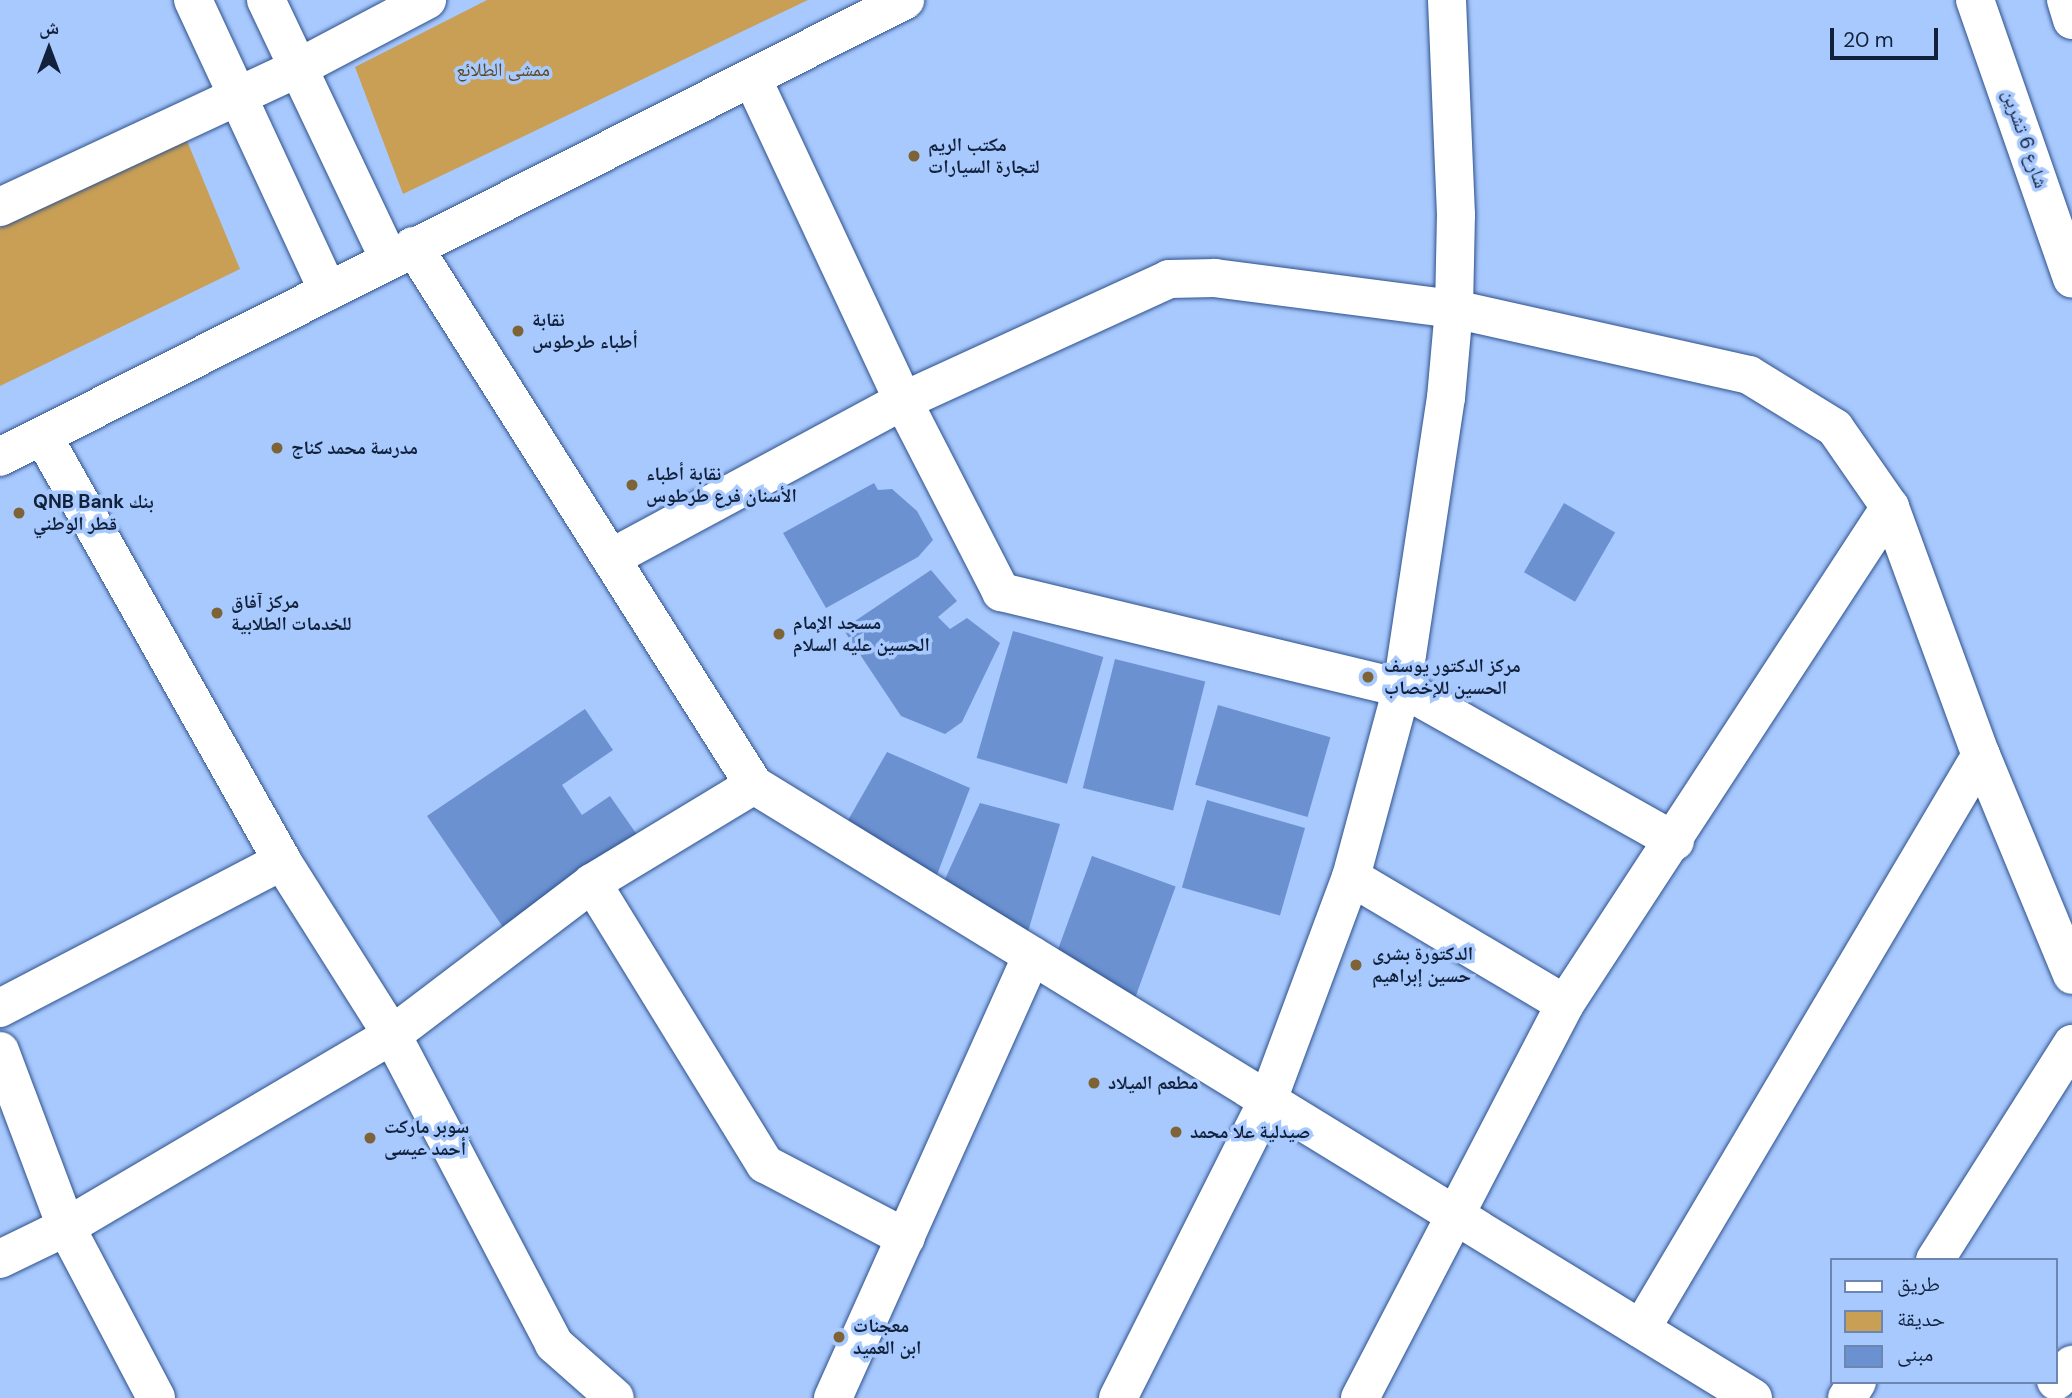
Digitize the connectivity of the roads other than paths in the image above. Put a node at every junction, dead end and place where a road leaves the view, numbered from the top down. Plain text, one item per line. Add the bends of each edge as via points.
1 (193, 0) edge
2 (266, 0) edge
3 (427, 0) edge
4 (905, 0) edge
5 (1447, 0) edge
6 (1975, 0) edge
7 (2066, 0) edge
8 (2072, 20) edge
9 (298, 68) junction
10 (752, 78) junction
11 (237, 95) junction
12 (0, 207) edge
13 (401, 253) junction
14 (2072, 279) edge
15 (328, 290) junction
16 (1454, 309) junction
17 (903, 401) junction
18 (44, 438) junction
19 (0, 457) edge
20 (1890, 507) junction
21 (611, 558) junction
22 (1402, 688) junction
23 (1981, 755) junction
24 (754, 785) junction
25 (1675, 841) junction
26 (282, 861) junction
27 (1351, 877) junction
28 (592, 883) junction
29 (1032, 956) junction
30 (2072, 975) edge
31 (1565, 1004) junction
32 (0, 1008) edge
33 (392, 1035) junction
34 (2072, 1044) edge
35 (0, 1051) edge
36 (1268, 1100) junction
37 (1454, 1215) junction
38 (66, 1227) junction
39 (906, 1238) junction
40 (1936, 1258) edge
41 (0, 1259) edge
42 (1641, 1329) junction
43 (2072, 1365) edge
44 (2058, 1380) edge
45 (2054, 1384) edge
46 (156, 1398) edge
47 (615, 1398) edge
48 (833, 1398) edge
49 (1118, 1398) edge
50 (1360, 1398) edge
51 (1753, 1398) edge
52 (2041, 1398) edge

1 - 11 street
2 - 9 street
3 - 9 street
4 - 10 street
5 - 16 street via 1456,215
6 - 14 street, شارع 6 تشرين
7 - 8 street
9 - 11 street
9 - 13 street
10 - 13 street
10 - 17 street
11 - 12 street
11 - 15 street
13 - 15 street
13 - 21 street
15 - 18 street
16 - 17 street via 1215,278 1169,279 1133,291
16 - 20 street via 1749,375 1835,428
16 - 22 street via 1446,398
17 - 21 street
17 - 22 street via 1001,592
18 - 19 street
18 - 26 street
20 - 23 street
20 - 25 street
21 - 24 street
22 - 25 street
22 - 27 street
23 - 30 street
23 - 42 street
24 - 28 street
24 - 29 street
25 - 31 street
26 - 32 street
26 - 33 street
27 - 31 street
27 - 36 street
28 - 33 street
28 - 39 street via 765,1164
29 - 36 street
29 - 39 street
31 - 37 street
33 - 38 street
33 - 47 street via 554,1344
34 - 40 street
35 - 38 street
36 - 37 street
36 - 49 street
37 - 42 street
37 - 50 street
38 - 41 street
38 - 46 street
39 - 48 street
42 - 51 street
43 - 44 street
45 - 52 street

